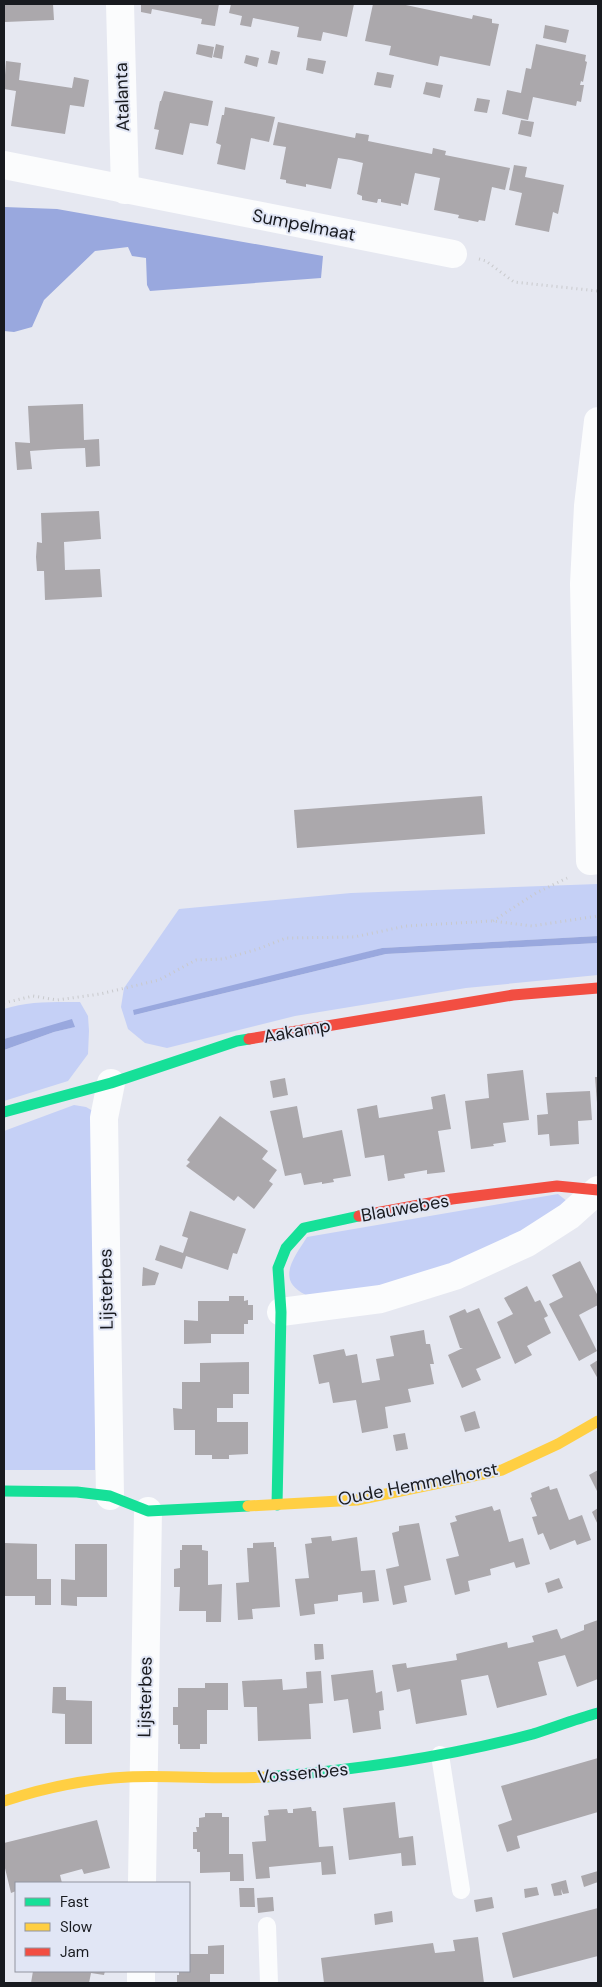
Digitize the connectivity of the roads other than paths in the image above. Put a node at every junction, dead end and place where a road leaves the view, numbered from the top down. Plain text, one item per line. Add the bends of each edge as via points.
1 (120, 4) edge
2 (4, 165) edge
3 (125, 190) junction
4 (453, 254) road end
5 (598, 421) edge
6 (594, 860) edge
7 (598, 988) edge
8 (110, 1083) junction
9 (4, 1112) edge
10 (598, 1190) edge
11 (280, 1312) junction
12 (598, 1421) edge
13 (4, 1491) edge
14 (110, 1496) junction
15 (277, 1505) junction
16 (148, 1511) junction
17 (598, 1713) edge
18 (440, 1755) junction
19 (144, 1777) junction
20 (4, 1801) edge
21 (142, 1882) edge
22 (461, 1890) dead end
23 (267, 1926) dead end
24 (269, 1983) edge

1 - 3 street, Atalanta
2 - 3 street, Sumpelmaat
3 - 4 street, Sumpelmaat
5 - 6 street via 588,506 584,584
7 - 8 street, Aakamp via 513,995 237,1041
8 - 9 street, Aakamp
8 - 14 street, Lijsterbes via 104,1118
10 - 11 street, Blauwebes via 569,1216 527,1244 456,1276 381,1299
10 - 11 street, Blauwebes via 557,1186 452,1199 304,1228 286,1248 278,1268
11 - 15 street, Blauwebes
12 - 15 street, Oude Hemmelhorst via 502,1470 357,1500
13 - 14 street, Oude Hemmelhorst
14 - 16 street, Oude Hemmelhorst
15 - 16 street, Oude Hemmelhorst
16 - 19 street, Lijsterbes
17 - 18 street, Vossenbes via 523,1736
18 - 19 street, Vossenbes via 344,1770 224,1779
18 - 22 lane
19 - 20 street, Vossenbes via 24,1793
19 - 21 street, Lijsterbes
23 - 24 lane

